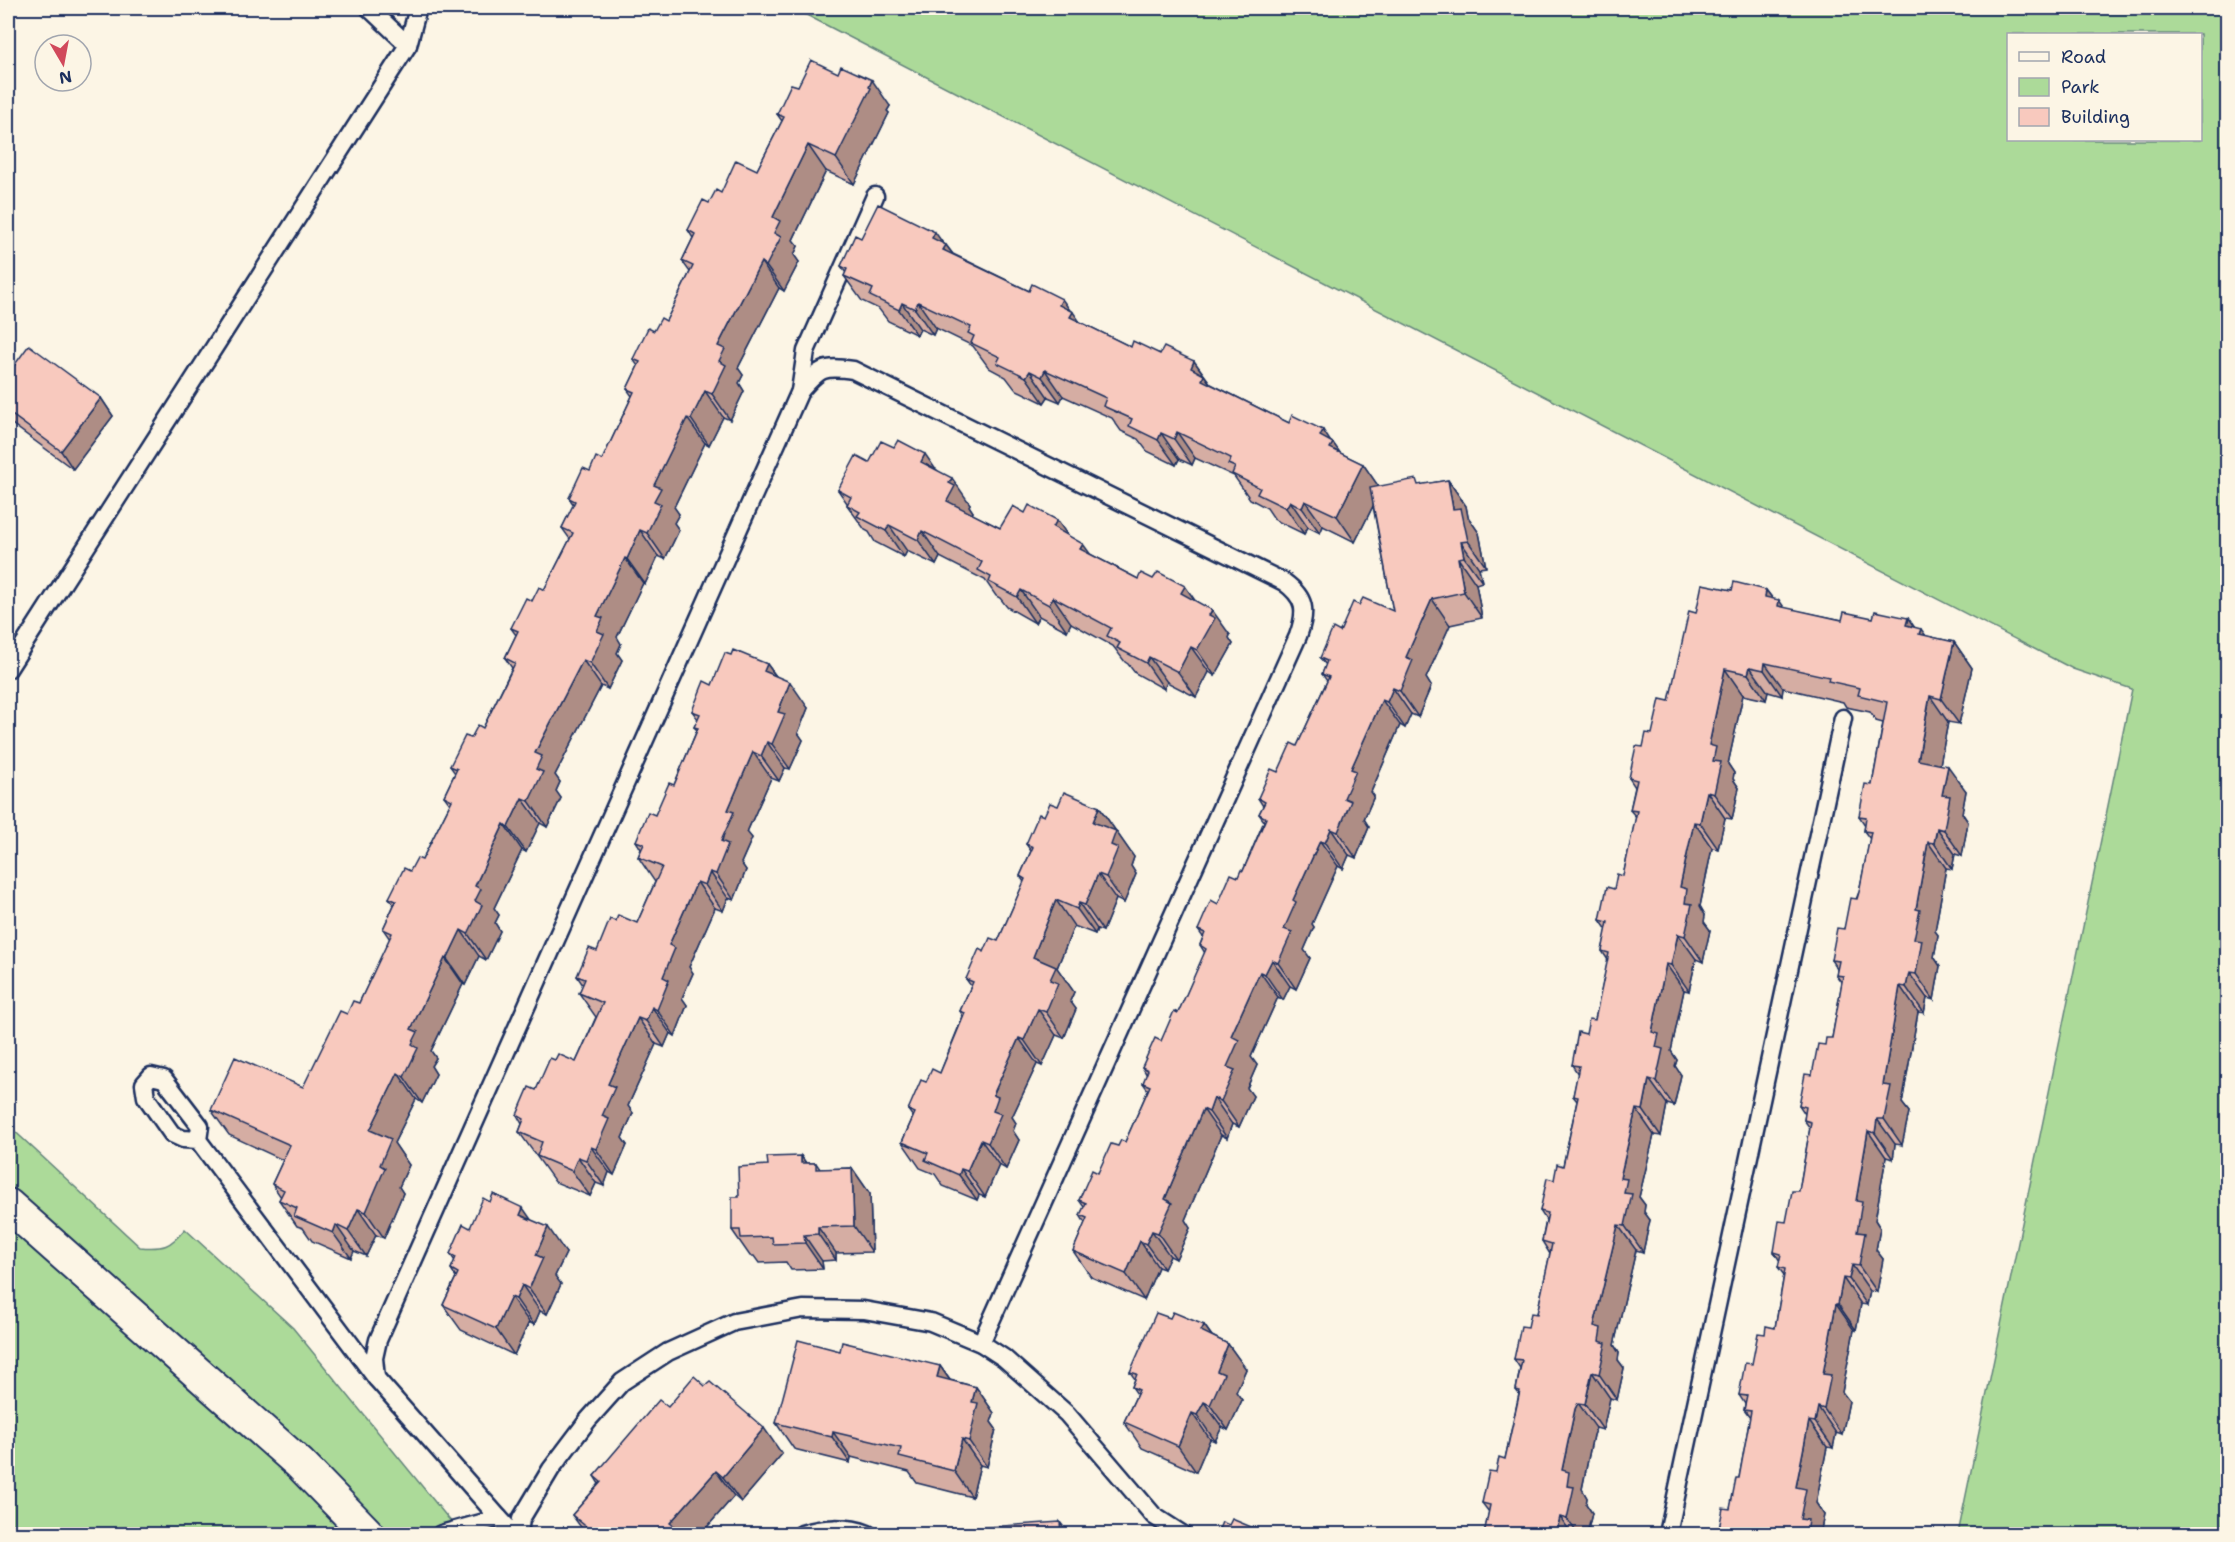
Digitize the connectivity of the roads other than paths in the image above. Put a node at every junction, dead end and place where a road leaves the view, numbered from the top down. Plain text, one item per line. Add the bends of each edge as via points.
1 (369, 8) edge
2 (418, 8) edge
3 (408, 45) junction
4 (875, 196) dead end
5 (800, 391) junction
6 (8, 669) edge
7 (1843, 718) dead end
8 (198, 1140) dead end
9 (8, 1205) edge
10 (981, 1343) junction
11 (376, 1378) junction
12 (499, 1518) junction
13 (368, 1534) edge
14 (441, 1534) edge
15 (514, 1534) edge
16 (519, 1534) edge
17 (802, 1534) edge
18 (868, 1534) edge
19 (1182, 1534) edge
20 (1668, 1534) edge

1 - 3 lane
2 - 3 lane
3 - 6 lane
4 - 5 lane via 806,351
5 - 10 lane via 816,372 834,368 853,370 1284,582 1297,591 1303,605 1304,621 1298,636
5 - 11 lane via 378,1340 374,1358
7 - 20 lane
8 - 11 lane
9 - 13 street via 300,1464
10 - 16 lane via 931,1322 864,1310 803,1309 734,1322 668,1352 622,1382 551,1469 521,1519
10 - 19 lane via 1004,1358 1067,1414 1154,1516
11 - 12 lane
12 - 14 lane
12 - 15 lane
17 - 18 lane via 838,1528

